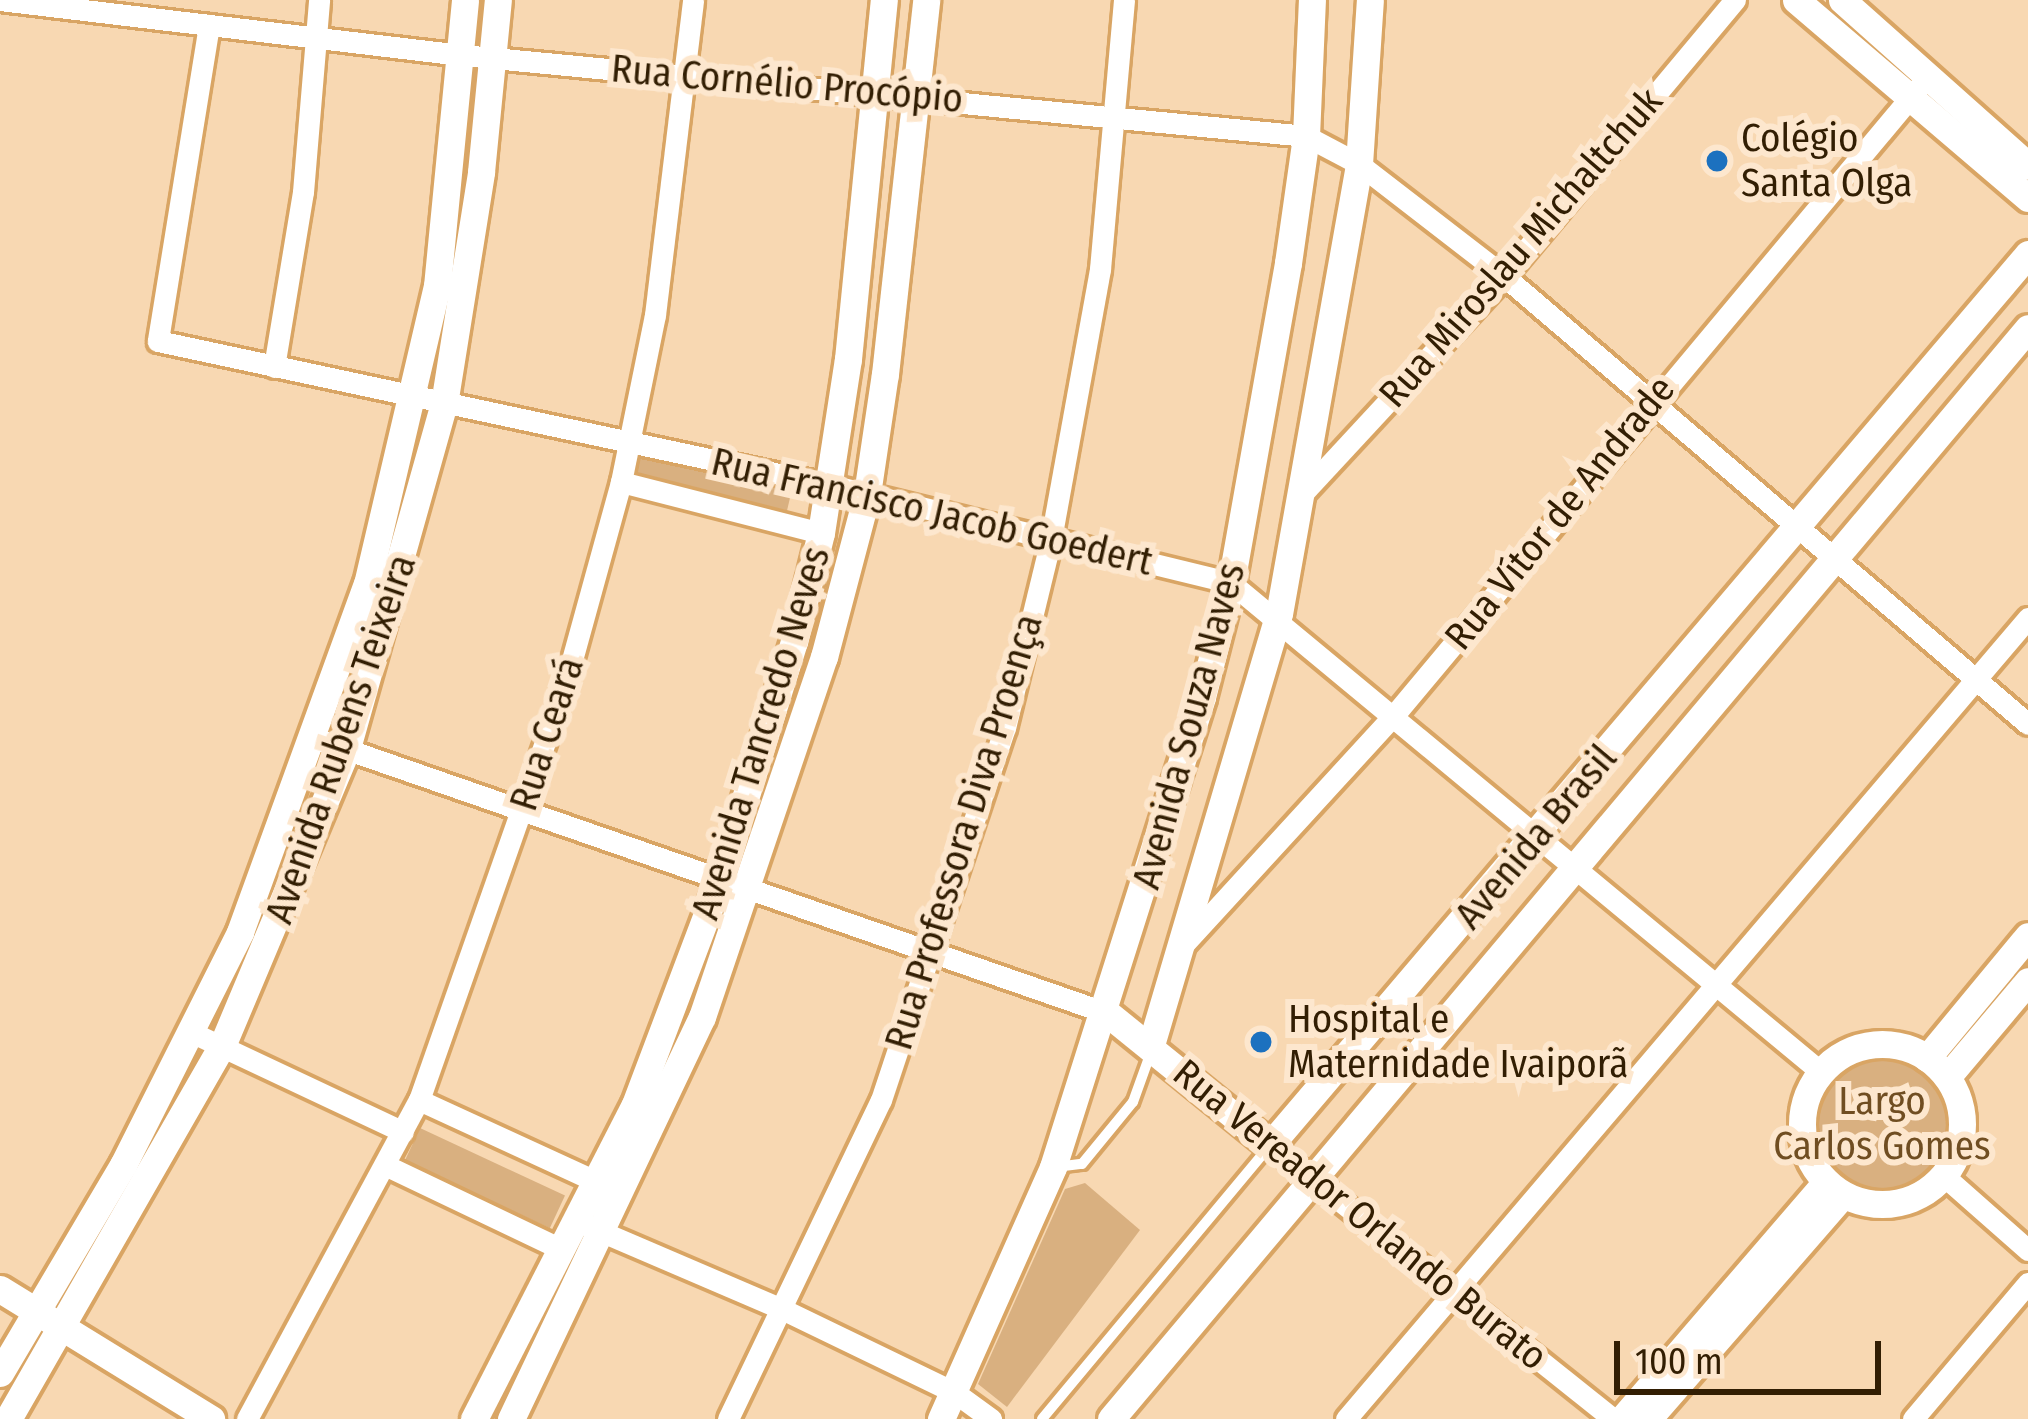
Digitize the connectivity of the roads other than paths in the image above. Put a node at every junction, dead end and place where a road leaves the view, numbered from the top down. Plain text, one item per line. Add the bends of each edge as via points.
1 (0, 0) edge
2 (319, 0) edge
3 (465, 0) edge
4 (498, 0) edge
5 (693, 0) edge
6 (884, 0) edge
7 (926, 0) edge
8 (1124, 0) edge
9 (1312, 0) edge
10 (1370, 0) edge
11 (1735, 0) edge
12 (1796, 0) edge
13 (1842, 0) edge
14 (209, 25) junction
15 (317, 39) junction
16 (462, 56) junction
17 (495, 58) junction
18 (685, 76) junction
19 (1930, 77) junction
20 (876, 95) junction
21 (918, 95) junction
22 (1908, 98) junction
23 (1119, 115) junction
24 (1306, 136) junction
25 (1359, 164) junction
26 (2028, 166) edge
27 (2028, 198) edge
28 (2028, 254) edge
29 (1504, 277) junction
30 (2028, 328) edge
31 (274, 367) junction
32 (415, 399) junction
33 (444, 404) junction
34 (1647, 404) junction
35 (630, 442) junction
36 (622, 482) junction
37 (830, 485) junction
38 (1304, 492) junction
39 (867, 494) junction
40 (1798, 526) junction
41 (821, 532) junction
42 (1051, 539) junction
43 (1837, 559) junction
44 (1232, 583) junction
45 (1279, 614) junction
46 (2028, 618) edge
47 (1976, 679) junction
48 (1395, 714) junction
49 (2028, 724) edge
50 (314, 737) junction
51 (346, 748) junction
52 (523, 809) junction
53 (1539, 834) junction
54 (1573, 862) junction
55 (733, 883) junction
56 (2028, 936) edge
57 (1184, 944) junction
58 (935, 947) junction
59 (2028, 981) edge
60 (1717, 986) junction
61 (1106, 1013) junction
62 (193, 1033) junction
63 (1151, 1045) junction
64 (222, 1046) junction
65 (1937, 1066) junction
66 (1821, 1072) junction
67 (419, 1100) junction
68 (403, 1132) junction
69 (1270, 1145) junction
70 (386, 1166) junction
71 (1053, 1167) junction
72 (1311, 1177) junction
73 (1943, 1177) junction
74 (597, 1182) junction
75 (1834, 1188) junction
76 (591, 1228) junction
77 (563, 1250) junction
78 (2028, 1250) edge
79 (2028, 1283) edge
80 (0, 1288) edge
81 (1452, 1292) junction
82 (784, 1310) junction
83 (39, 1313) junction
84 (64, 1330) junction
85 (0, 1373) edge
86 (953, 1392) junction
87 (8, 1419) edge
88 (211, 1419) edge
89 (247, 1419) edge
90 (474, 1419) edge
91 (512, 1419) edge
92 (728, 1419) edge
93 (941, 1419) edge
94 (991, 1419) edge
95 (1042, 1419) edge
96 (1112, 1419) edge
97 (1346, 1419) edge
98 (1617, 1419) edge
99 (1648, 1419) edge
100 (1913, 1419) edge

1 - 14 street, Rua Cornélio Procópio
2 - 15 street
3 - 16 street, Avenida Rubens Teixeira
4 - 17 street, Avenida Rubens Teixeira
5 - 18 street, Rua Ceará
6 - 20 street, Avenida Tancredo Neves
7 - 21 street, Avenida Tancredo Neves
8 - 23 street, Rua Professora Diva Proença
9 - 24 street, Avenida Souza Naves
10 - 25 street, Avenida Souza Naves
11 - 29 street, Rua Miroslau Michaltchuk
12 - 22 street
13 - 19 street
14 - 15 street, Rua Cornélio Procópio
14 - 31 street, Rua Francisco Jacob Goedert via 156,334 164,345
15 - 16 street, Rua Cornélio Procópio
15 - 31 street via 303,192
16 - 17 street, Rua Cornélio Procópio
16 - 32 street, Avenida Rubens Teixeira via 437,286
17 - 18 street, Rua Cornélio Procópio
17 - 33 street, Avenida Rubens Teixeira
18 - 20 street, Rua Cornélio Procópio
18 - 35 street, Rua Ceará
19 - 22 street, Rua Vítor de Andrade
19 - 26 street
20 - 21 street, Rua Cornélio Procópio
20 - 37 street, Avenida Tancredo Neves
21 - 23 street, Rua Cornélio Procópio
21 - 39 street, Avenida Tancredo Neves
22 - 27 street
22 - 34 street, Rua Vítor de Andrade
23 - 24 street, Rua Cornélio Procópio
23 - 42 street, Rua Professora Diva Proença
24 - 25 street, Rua Cornélio Procópio
24 - 44 street, Avenida Souza Naves
25 - 29 street, Rua Cornélio Procópio
25 - 38 street, Avenida Souza Naves
28 - 40 street, Avenida Brasil
29 - 34 street, Rua Cornélio Procópio
29 - 38 street, Rua Miroslau Michaltchuk
30 - 43 street, Avenida Brasil
31 - 32 street, Rua Francisco Jacob Goedert
32 - 33 street, Rua Francisco Jacob Goedert
32 - 50 street, Avenida Rubens Teixeira via 367,584
33 - 35 street, Rua Francisco Jacob Goedert
33 - 51 street, Avenida Rubens Teixeira
34 - 40 street, Rua Cornélio Procópio
34 - 48 street, Rua Vítor de Andrade
35 - 36 street, Rua Ceará
35 - 37 street, Rua Francisco Jacob Goedert
36 - 41 street, Rua Francisco Jacob Goedert
36 - 52 street, Rua Ceará
37 - 39 street, Rua Francisco Jacob Goedert
37 - 41 street, Avenida Tancredo Neves
38 - 45 street, Avenida Souza Naves
39 - 42 street, Rua Francisco Jacob Goedert
39 - 55 street, Avenida Tancredo Neves via 824,657
40 - 43 street, Rua Cornélio Procópio
40 - 53 street, Avenida Brasil
41 - 55 street, Avenida Tancredo Neves
42 - 44 street, Rua Francisco Jacob Goedert
42 - 58 street, Rua Professora Diva Proença via 1005,728
43 - 47 street, Rua Cornélio Procópio
43 - 54 street, Avenida Brasil
44 - 45 street, Rua Francisco Jacob Goedert
44 - 61 street, Avenida Souza Naves
45 - 48 street, Rua Francisco Jacob Goedert
45 - 57 street, Avenida Souza Naves
46 - 47 street
47 - 49 street, Rua Cornélio Procópio
47 - 60 street
48 - 53 street, Rua Francisco Jacob Goedert
48 - 57 street, Rua Vítor de Andrade
50 - 51 street
50 - 62 street, Avenida Rubens Teixeira
51 - 52 street
51 - 64 street, Avenida Rubens Teixeira
52 - 55 street
52 - 67 street, Rua Ceará
53 - 54 street, Rua Francisco Jacob Goedert
53 - 69 street, Avenida Brasil
54 - 60 street, Rua Francisco Jacob Goedert
54 - 72 street, Avenida Brasil
55 - 58 street
55 - 74 street, Avenida Tancredo Neves
55 - 76 street, Avenida Tancredo Neves via 686,1055
56 - 65 street
57 - 63 street, Avenida Souza Naves
58 - 61 street
58 - 82 street, Rua Professora Diva Proença via 880,1100
59 - 65 street
60 - 66 street, Rua Francisco Jacob Goedert
60 - 81 street
61 - 63 street, Rua Vereador Orlando Burato
61 - 71 street, Avenida Souza Naves
62 - 64 street
62 - 83 street, Avenida Rubens Teixeira
63 - 69 street, Rua Vereador Orlando Burato
63 - 71 lane via 1133,1102 1082,1164
64 - 68 street
64 - 84 street, Avenida Rubens Teixeira
65 - 66 street via 1882,1044 1838,1057
65 - 73 street via 1962,1135
66 - 75 street via 1802,1116 1802,1140
67 - 68 street, Rua Ceará
67 - 74 street
68 - 70 street, Rua Ceará
69 - 72 street, Rua Vereador Orlando Burato
69 - 95 lane, Avenida Brasil
70 - 77 street
70 - 89 street, Rua Ceará
71 - 86 street, Avenida Souza Naves
72 - 81 street, Rua Vereador Orlando Burato
72 - 96 street, Avenida Brasil
73 - 75 street via 1895,1204
73 - 78 street
74 - 76 street, Avenida Tancredo Neves
75 - 98 street
75 - 99 street
76 - 77 street, Avenida Tancredo Neves
76 - 82 street
76 - 91 street, Avenida Tancredo Neves
77 - 90 street, Avenida Tancredo Neves
79 - 100 street
80 - 83 street
81 - 97 street
81 - 98 street, Rua Vereador Orlando Burato
82 - 86 street
82 - 92 street, Rua Professora Diva Proença
83 - 84 street
83 - 85 street, Avenida Rubens Teixeira
84 - 87 street, Avenida Rubens Teixeira
84 - 88 street
86 - 93 street, Avenida Souza Naves
86 - 94 street

